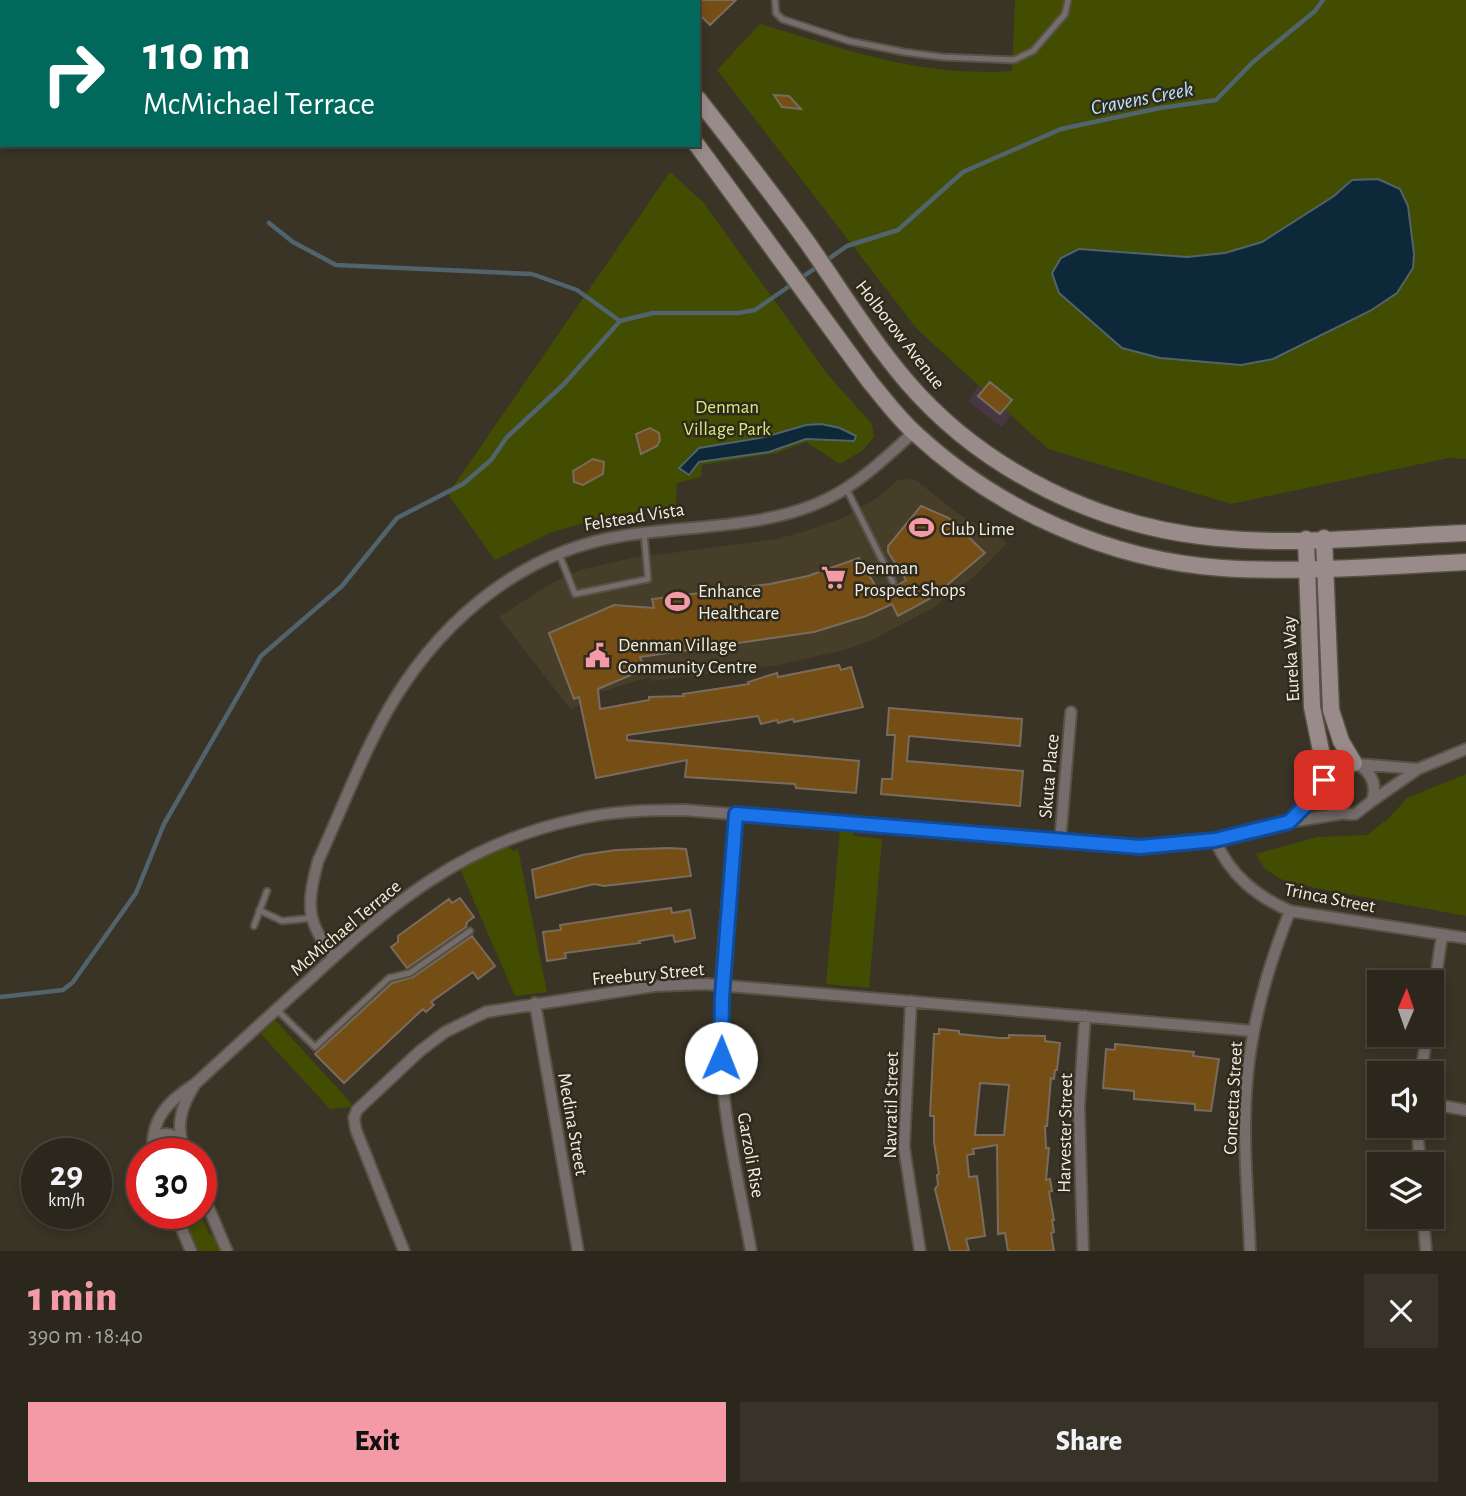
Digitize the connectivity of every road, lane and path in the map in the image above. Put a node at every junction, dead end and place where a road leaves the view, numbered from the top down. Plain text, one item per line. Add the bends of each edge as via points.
1 (775, 0) edge
2 (1068, 0) edge
3 (700, 102) edge
4 (698, 147) edge
5 (936, 412) junction
6 (914, 432) junction
7 (846, 488) junction
8 (644, 533) junction
9 (1466, 533) edge
10 (1324, 538) junction
11 (1306, 539) junction
12 (559, 554) junction
13 (1466, 562) edge
14 (1325, 567) junction
15 (1307, 568) junction
16 (893, 582) dead end
17 (1071, 712) dead end
18 (1466, 749) edge
19 (1357, 764) junction
20 (1418, 769) junction
21 (1325, 778) junction
22 (1372, 801) junction
23 (736, 814) junction
24 (1340, 814) junction
25 (1289, 822) junction
26 (1215, 840) junction
27 (1060, 842) junction
28 (267, 891) dead end
29 (260, 910) junction
30 (1290, 911) junction
31 (312, 918) junction
32 (254, 926) dead end
33 (470, 931) dead end
34 (1442, 934) junction
35 (1466, 938) edge
36 (334, 956) junction
37 (1437, 970) edge
38 (723, 985) junction
39 (912, 1001) junction
40 (535, 1003) junction
41 (276, 1009) junction
42 (1085, 1016) junction
43 (1253, 1031) junction
44 (195, 1084) junction
45 (1444, 1106) edge
46 (1466, 1110) edge
47 (154, 1138) edge
48 (156, 1138) edge
49 (175, 1138) edge
50 (181, 1138) edge
51 (217, 1228) edge
52 (182, 1229) edge
53 (1424, 1229) edge
54 (191, 1251) edge
55 (227, 1251) edge
56 (404, 1251) edge
57 (579, 1251) edge
58 (751, 1251) edge
59 (920, 1251) edge
60 (1083, 1251) edge
61 (1250, 1251) edge
62 (1426, 1251) edge

1 - 2 lane via 776,13 782,19 849,41 942,57 1002,61 1033,51 1065,14
3 - 5 main road, Holborow Avenue via 894,365
4 - 6 main road via 870,382
5 - 6 main road, Felstead Vista
5 - 11 main road, Holborow Avenue via 1038,485 1126,521 1218,538
6 - 7 street, Felstead Vista
6 - 15 main road via 1003,498 1093,540 1167,561 1220,568
7 - 8 street, Felstead Vista via 811,506 777,516
7 - 16 lane
8 - 12 street, Felstead Vista
8 - 12 lane via 648,579 575,594
9 - 10 main road, Holborow Avenue
10 - 11 main road, Holborow Avenue
10 - 14 main road, Eureka Way
11 - 15 main road, Eureka Way
12 - 31 street, Felstead Vista via 520,572 467,610 407,680 318,861
13 - 14 main road
14 - 15 main road
14 - 19 main road, Eureka Way via 1331,710 1340,741
15 - 21 main road, Eureka Way via 1312,707
17 - 27 street, Skuta Place
18 - 20 street
19 - 20 street
19 - 21 street via 1339,765
19 - 22 street via 1374,784
20 - 22 street
21 - 24 street via 1322,788 1327,804
21 - 25 street
22 - 24 street via 1355,814
23 - 27 street, McMichael Terrace
23 - 36 street, McMichael Terrace via 631,811 526,833 427,881
23 - 38 street, Garzoli Rise
24 - 25 street, McMichael Terrace
25 - 26 street, McMichael Terrace
26 - 27 street, McMichael Terrace via 1140,847
26 - 30 street, Trinca Street via 1249,888
28 - 29 lane
29 - 31 lane via 282,920
29 - 32 lane
30 - 34 street, Trinca Street
30 - 43 street, Concetta Street
31 - 36 street, Felstead Vista via 317,935
33 - 41 lane via 410,973 389,978 315,1047
34 - 35 street, Trinca Street
34 - 37 street
36 - 41 street, McMichael Terrace
38 - 39 street, Freebury Street
38 - 40 street, Freebury Street via 654,986
38 - 58 street, Garzoli Rise via 724,1099
39 - 42 street, Freebury Street
39 - 59 street, Navratil Street via 904,1147
40 - 56 street, Freebury Street via 486,1012 445,1032 357,1110 356,1130
40 - 57 street, Medina Street
41 - 44 street, McMichael Terrace
42 - 43 street, Freebury Street
42 - 60 street, Harvester Street via 1079,1107
43 - 61 street, Concetta Street via 1245,1129
44 - 47 street, McMichael Terrace via 159,1115
44 - 50 street, McMichael Terrace via 181,1110
45 - 46 street
48 - 49 street via 166,1133
51 - 55 street
52 - 54 street
53 - 62 street

